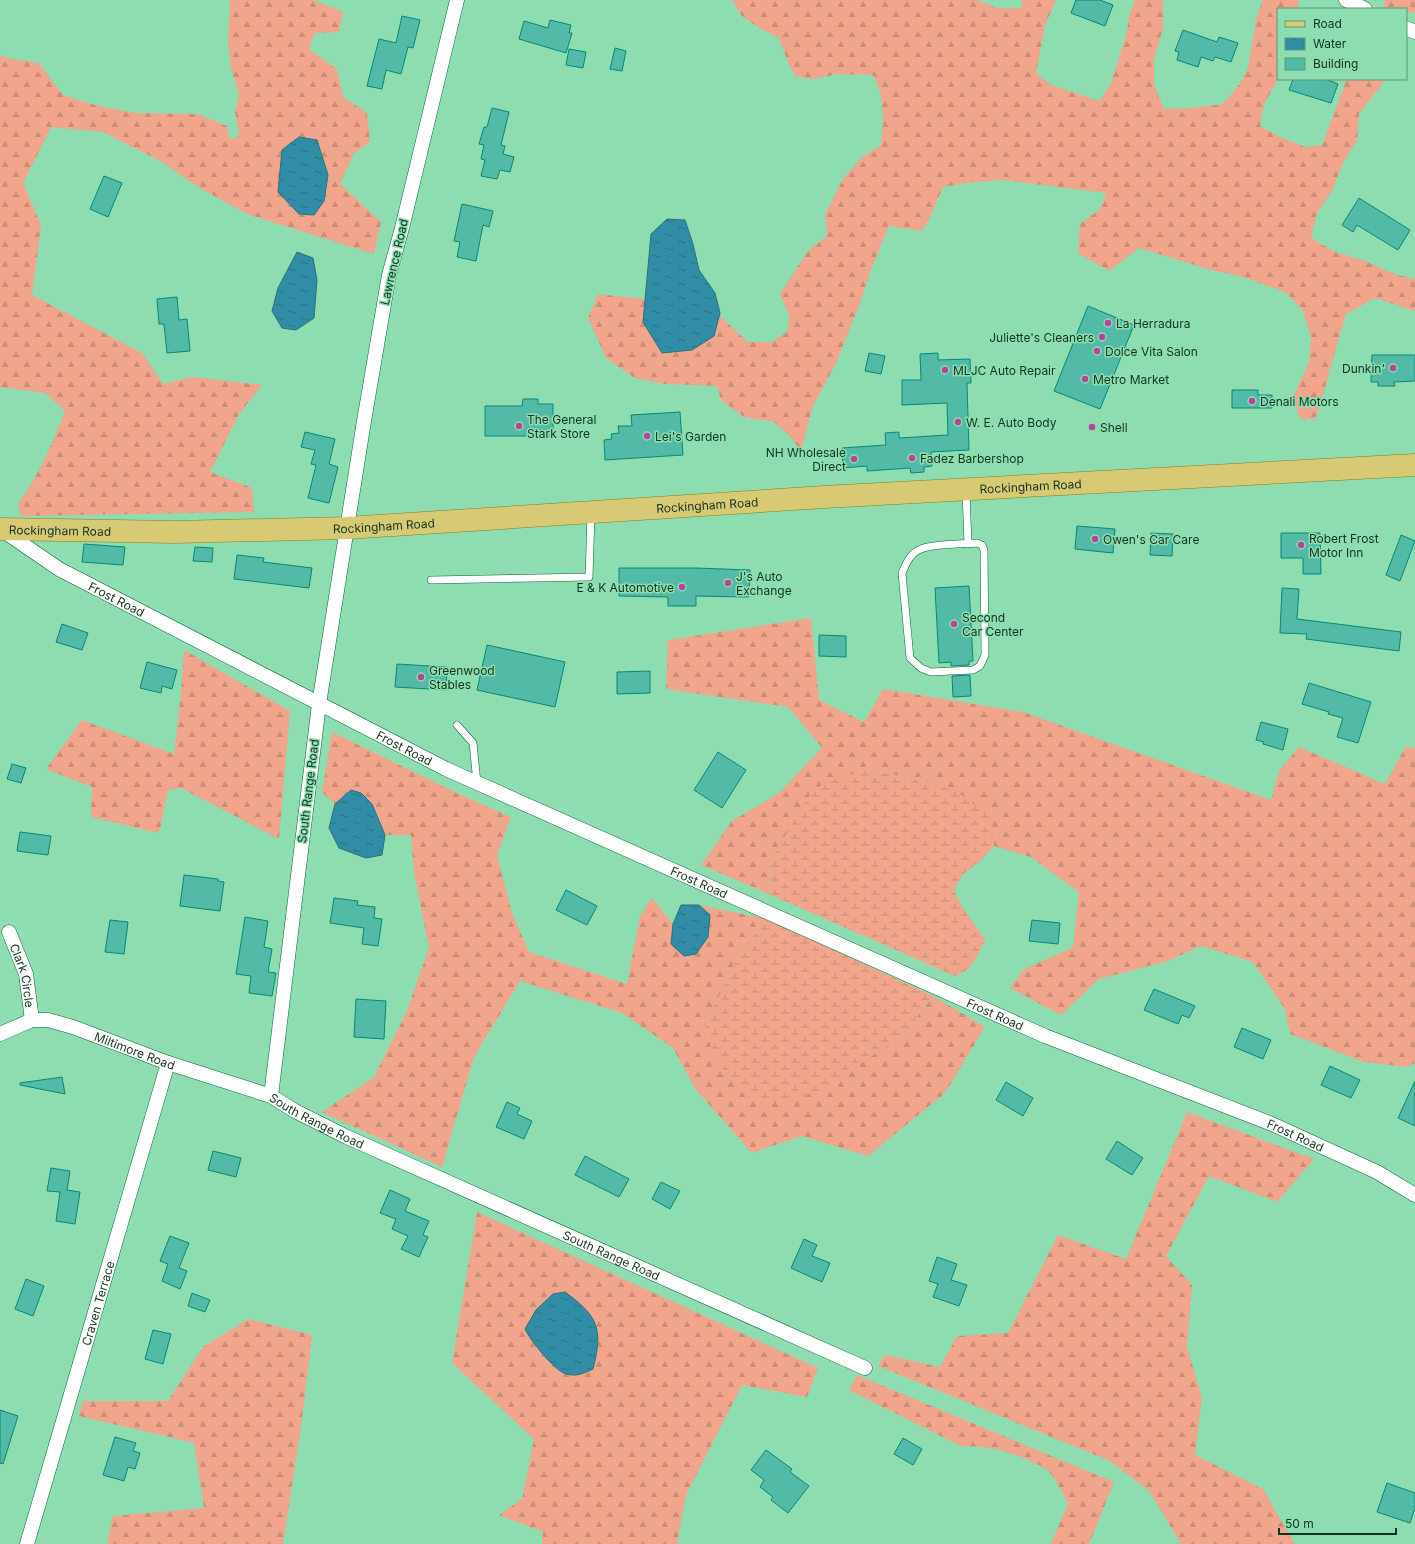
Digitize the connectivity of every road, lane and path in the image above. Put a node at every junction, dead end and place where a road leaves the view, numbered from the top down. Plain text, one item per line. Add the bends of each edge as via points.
1 (457, 0) edge
2 (1346, 0) edge
3 (1363, 8) edge
4 (1415, 465) edge
5 (966, 490) junction
6 (592, 512) junction
7 (347, 528) junction
8 (1, 529) edge
9 (968, 544) junction
10 (431, 580) dead end
11 (319, 704) junction
12 (457, 725) dead end
13 (477, 783) junction
14 (4, 933) edge
15 (32, 1020) junction
16 (0, 1034) edge
17 (168, 1063) junction
18 (271, 1096) junction
19 (1415, 1195) edge
20 (865, 1368) dead end
21 (27, 1544) edge

1 - 7 street, Lawrence Road via 389,275
2 - 3 street
4 - 5 main road, Rockingham Road
5 - 6 main road, Rockingham Road
5 - 9 lane
6 - 7 main road, Rockingham Road
6 - 10 lane via 589,577
7 - 8 main road, Rockingham Road via 175,532
7 - 11 street, South Range Road
8 - 11 street, Frost Road via 59,569
9 - 9 lane via 920,549 912,555 902,573 910,658 921,668 931,672 973,670 980,666 985,655 984,550 982,545 977,543
11 - 13 street, Frost Road
11 - 18 street, South Range Road
12 - 13 lane via 473,743
13 - 19 street, Frost Road via 1045,1036 1272,1124 1377,1172
14 - 15 street, Clark Circle via 26,974
15 - 16 street, Miltimore Road
15 - 17 street, Miltimore Road via 48,1020 73,1027
17 - 18 street, Miltimore Road
17 - 21 street, Craven Terrace
18 - 20 street, South Range Road via 347,1137

